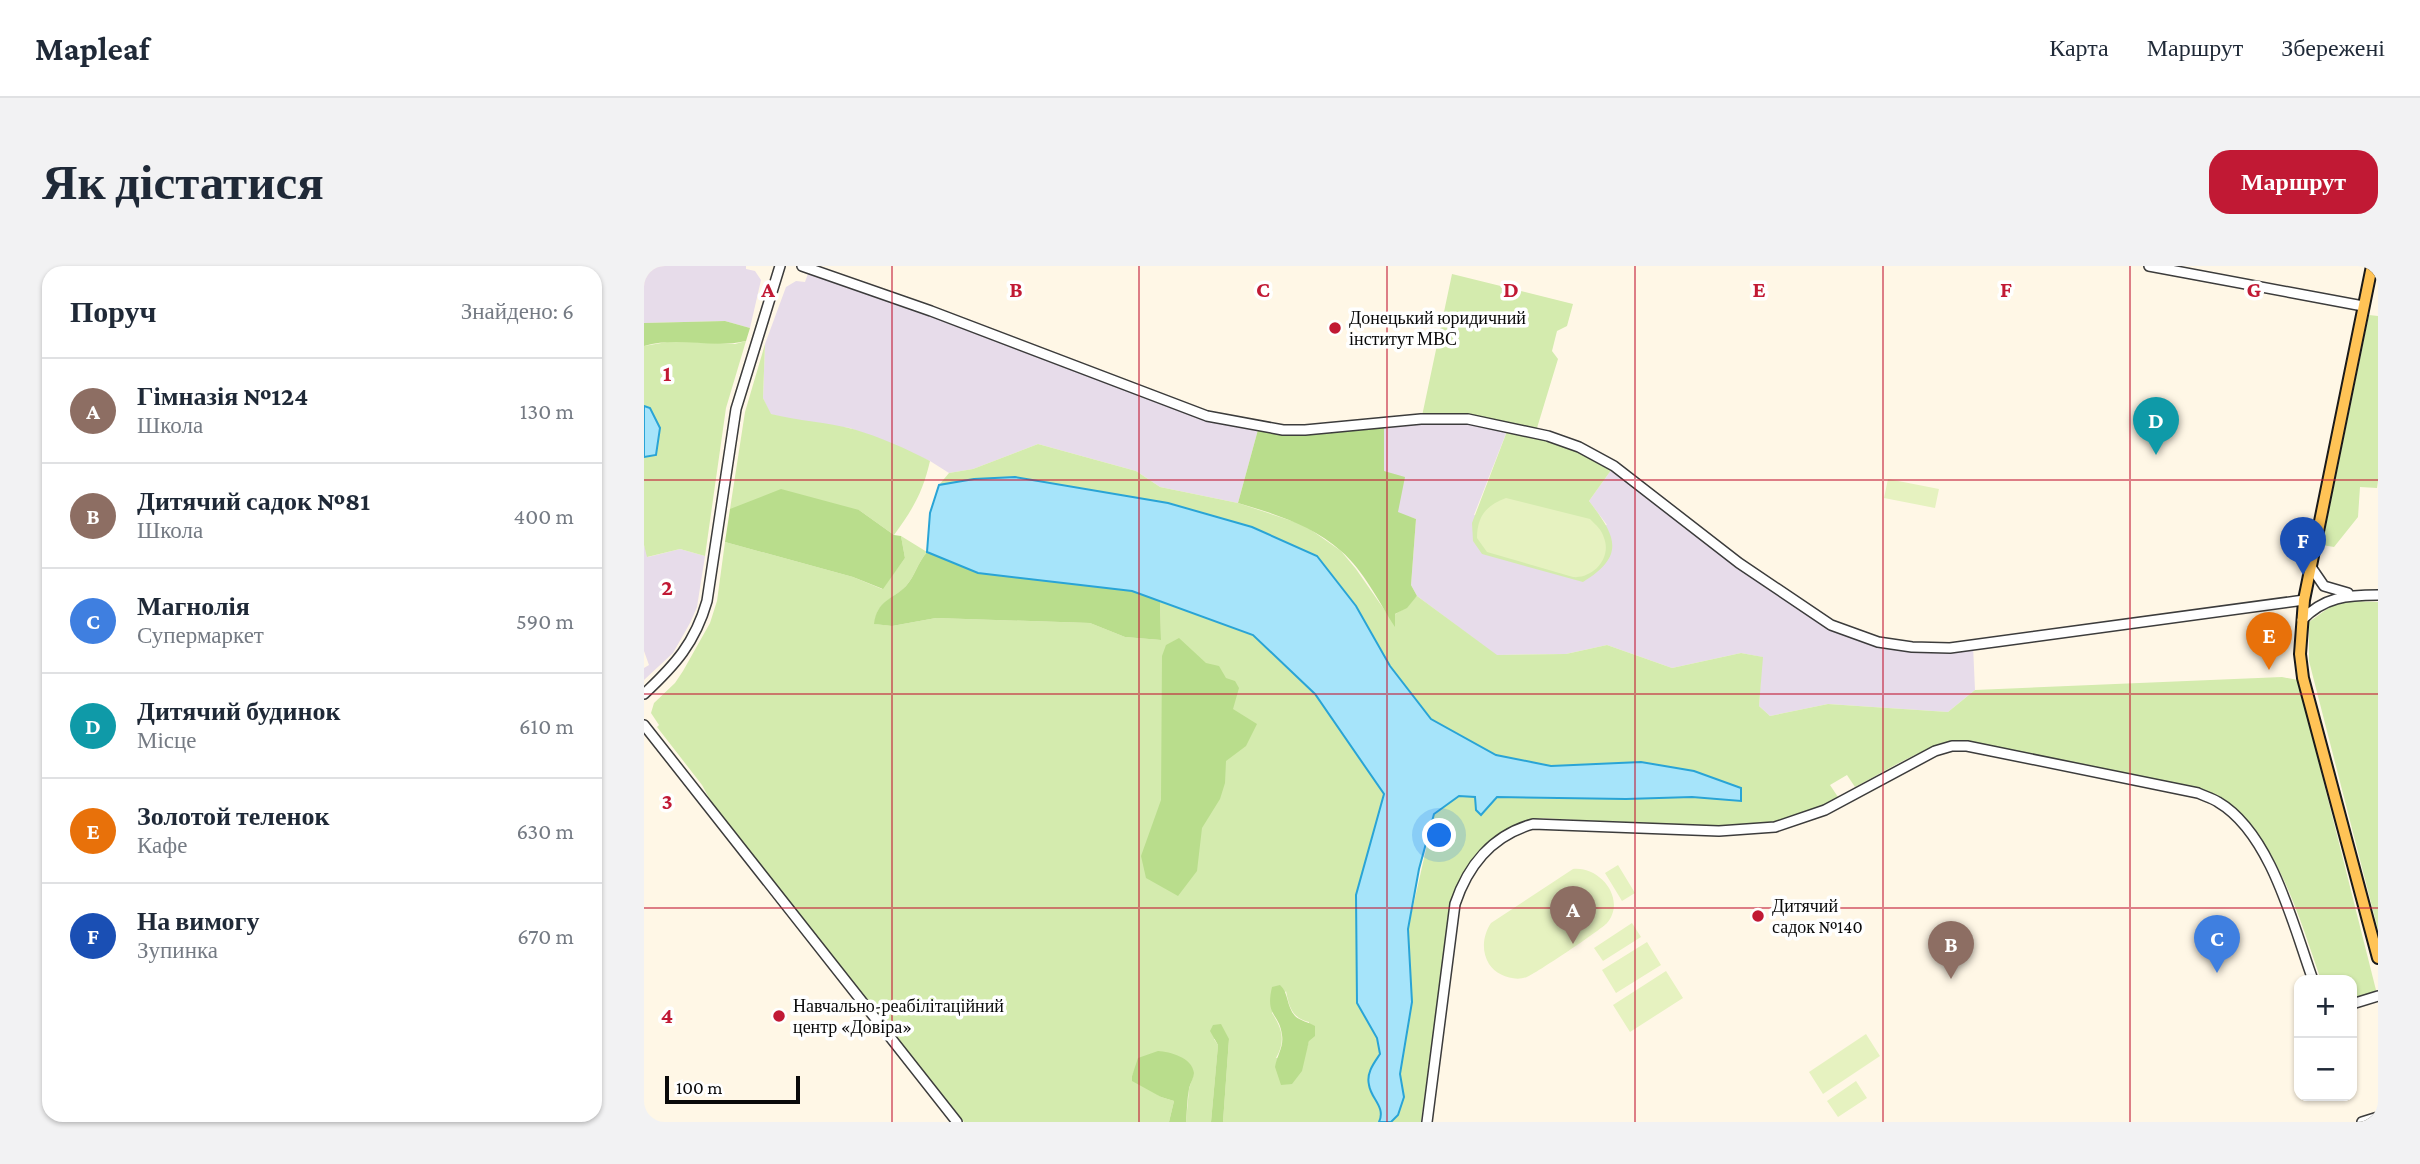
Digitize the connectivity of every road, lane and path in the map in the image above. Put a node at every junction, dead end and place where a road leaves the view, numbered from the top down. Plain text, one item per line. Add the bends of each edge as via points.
1 (780, 266) edge
2 (802, 266) edge
3 (2149, 266) edge
4 (2372, 266) edge
5 (2363, 306) junction
6 (2311, 567) junction
7 (2352, 595) junction
8 (2378, 595) edge
9 (2304, 600) junction
10 (2302, 620) junction
11 (644, 694) edge
12 (644, 725) edge
13 (2378, 958) edge
14 (2311, 975) edge
15 (2378, 996) edge
16 (2357, 1002) edge
17 (2378, 1117) edge
18 (957, 1122) edge
19 (1427, 1122) edge
20 (2362, 1122) edge

1 - 11 street via 736,409 701,621 675,664
2 - 9 street via 1207,416 1283,430 1468,419 1548,436 1614,466 1739,563 1831,625 1878,642 1950,648
3 - 5 street
4 - 5 main road
5 - 6 main road
6 - 7 street via 2324,586
6 - 9 main road
7 - 8 street
7 - 10 street via 2329,599
9 - 10 main road
10 - 13 main road via 2303,678
12 - 18 street
14 - 19 street via 2268,863 2246,828 2218,802 2198,793 1952,746 1825,810 1775,827 1719,831 1533,824 1498,840 1479,857 1455,904
15 - 16 street
17 - 20 street

